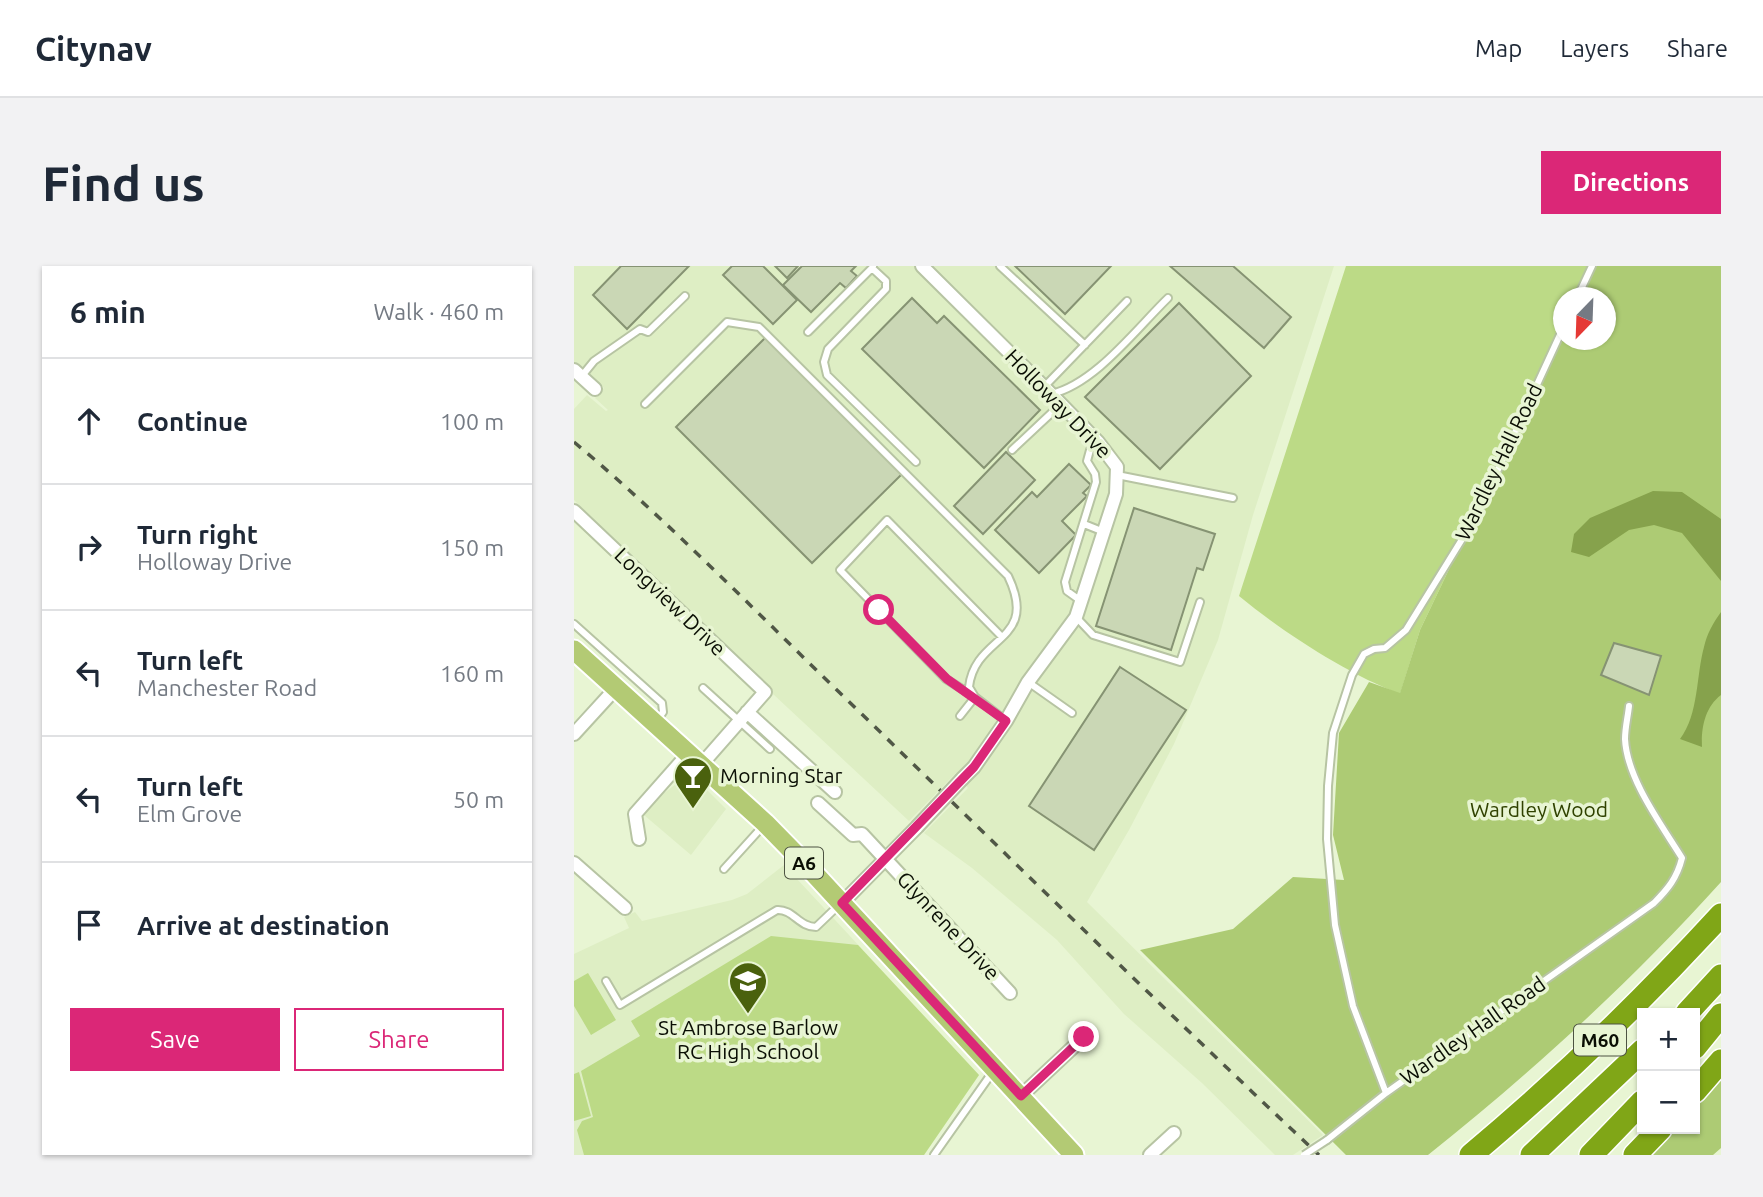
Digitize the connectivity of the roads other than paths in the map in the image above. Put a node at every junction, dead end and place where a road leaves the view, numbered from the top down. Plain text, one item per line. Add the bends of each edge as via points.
1 (922, 266) edge
2 (1000, 266) edge
3 (1592, 266) edge
4 (873, 267) edge
5 (1582, 287) edge
6 (685, 296) dead end
7 (1168, 298) dead end
8 (1127, 301) dead end
9 (808, 332) dead end
10 (1085, 345) junction
11 (1553, 348) edge
12 (578, 374) edge
13 (595, 389) dead end
14 (1048, 391) junction
15 (645, 404) dead end
16 (1061, 404) junction
17 (1098, 442) junction
18 (1013, 450) dead end
19 (916, 462) dead end
20 (1117, 475) junction
21 (1234, 498) dead end
22 (574, 511) edge
23 (1084, 524) junction
24 (1104, 532) junction
25 (1081, 601) junction
26 (1200, 602) dead end
27 (1076, 617) junction
28 (574, 624) edge
29 (1002, 637) junction
30 (574, 650) edge
31 (1028, 682) junction
32 (616, 688) junction
33 (704, 688) dead end
34 (975, 697) junction
35 (1629, 706) dead end
36 (1072, 713) dead end
37 (743, 716) junction
38 (960, 716) dead end
39 (1006, 721) junction
40 (655, 723) junction
41 (574, 734) edge
42 (771, 749) dead end
43 (695, 760) junction
44 (835, 792) dead end
45 (818, 803) dead end
46 (765, 823) junction
47 (639, 838) dead end
48 (886, 859) junction
49 (574, 863) edge
50 (724, 869) dead end
51 (842, 903) junction
52 (625, 908) dead end
53 (1721, 915) edge
54 (1721, 976) edge
55 (606, 981) dead end
56 (1010, 993) dead end
57 (1692, 1008) edge
58 (1721, 1015) edge
59 (1084, 1037) dead end
60 (1700, 1041) edge
61 (1637, 1056) edge
62 (1721, 1061) edge
63 (995, 1069) junction
64 (1637, 1071) edge
65 (1700, 1085) edge
66 (1386, 1093) junction
67 (1021, 1096) junction
68 (1637, 1107) edge
69 (1174, 1133) dead end
70 (1655, 1134) edge
71 (934, 1155) edge
72 (1074, 1155) edge
73 (1150, 1155) edge
74 (1304, 1155) edge
75 (1471, 1155) edge
76 (1532, 1155) edge
77 (1554, 1155) edge
78 (1591, 1155) edge
79 (1635, 1155) edge

1 - 14 street, Holloway Drive
2 - 10 lane
3 - 5 lane
4 - 9 lane
4 - 19 lane via 886,281 886,289 828,349 824,368
6 - 12 lane via 648,332 640,329
7 - 14 lane via 1088,378 1066,391
8 - 10 lane
10 - 14 lane
11 - 66 lane, Wardley Hall Road via 1477,516 1406,630 1385,648 1364,654 1333,733 1327,839 1335,925 1353,1006
12 - 13 street
14 - 16 street, Holloway Drive
15 - 29 lane via 727,322 759,327 1008,576 1015,591 1017,618
16 - 17 street, Holloway Drive
16 - 18 lane
17 - 20 street, Holloway Drive via 1117,467
17 - 23 lane via 1088,456 1096,482
20 - 21 lane
20 - 24 street, Holloway Drive
22 - 37 street, Longview Drive via 765,692
23 - 24 lane
23 - 25 lane via 1065,582 1067,591
24 - 25 street, Holloway Drive
25 - 27 street, Holloway Drive
26 - 27 lane via 1180,662 1093,635
27 - 31 street, Holloway Drive
28 - 40 lane via 662,703 663,712
29 - 34 lane via 975,666 969,687
29 - 34 lane via 887,520 840,570 947,679
30 - 32 main road, A6
31 - 36 lane
31 - 39 street, Holloway Drive
32 - 40 main road, A6
32 - 41 street
33 - 37 lane
34 - 38 lane
34 - 39 lane
35 - 66 lane, Wardley Hall Road via 1628,760 1682,858 1671,886 1654,903
37 - 42 lane
37 - 43 street
37 - 44 street
39 - 48 street, Holloway Drive, bridge via 974,767
40 - 43 main road, A6
43 - 46 main road, A6
43 - 47 street via 635,814
45 - 48 street, Glynrene Drive via 853,835 862,834
46 - 50 lane
46 - 51 main road, A6
48 - 51 street, Holloway Drive
48 - 56 street, Glynrene Drive
49 - 52 street
51 - 55 lane via 816,927 805,926 786,910 777,910 620,1005
51 - 63 main road, A6
53 - 75 highway, M60 via 1582,1058
54 - 57 highway
58 - 60 highway
59 - 67 street
61 - 76 highway, M60
62 - 65 highway
63 - 67 main road, A6
63 - 71 lane
64 - 77 highway, M60
66 - 74 lane, Wardley Hall Road, bridge
67 - 72 main road, A6
68 - 78 highway
69 - 73 street
70 - 79 highway

